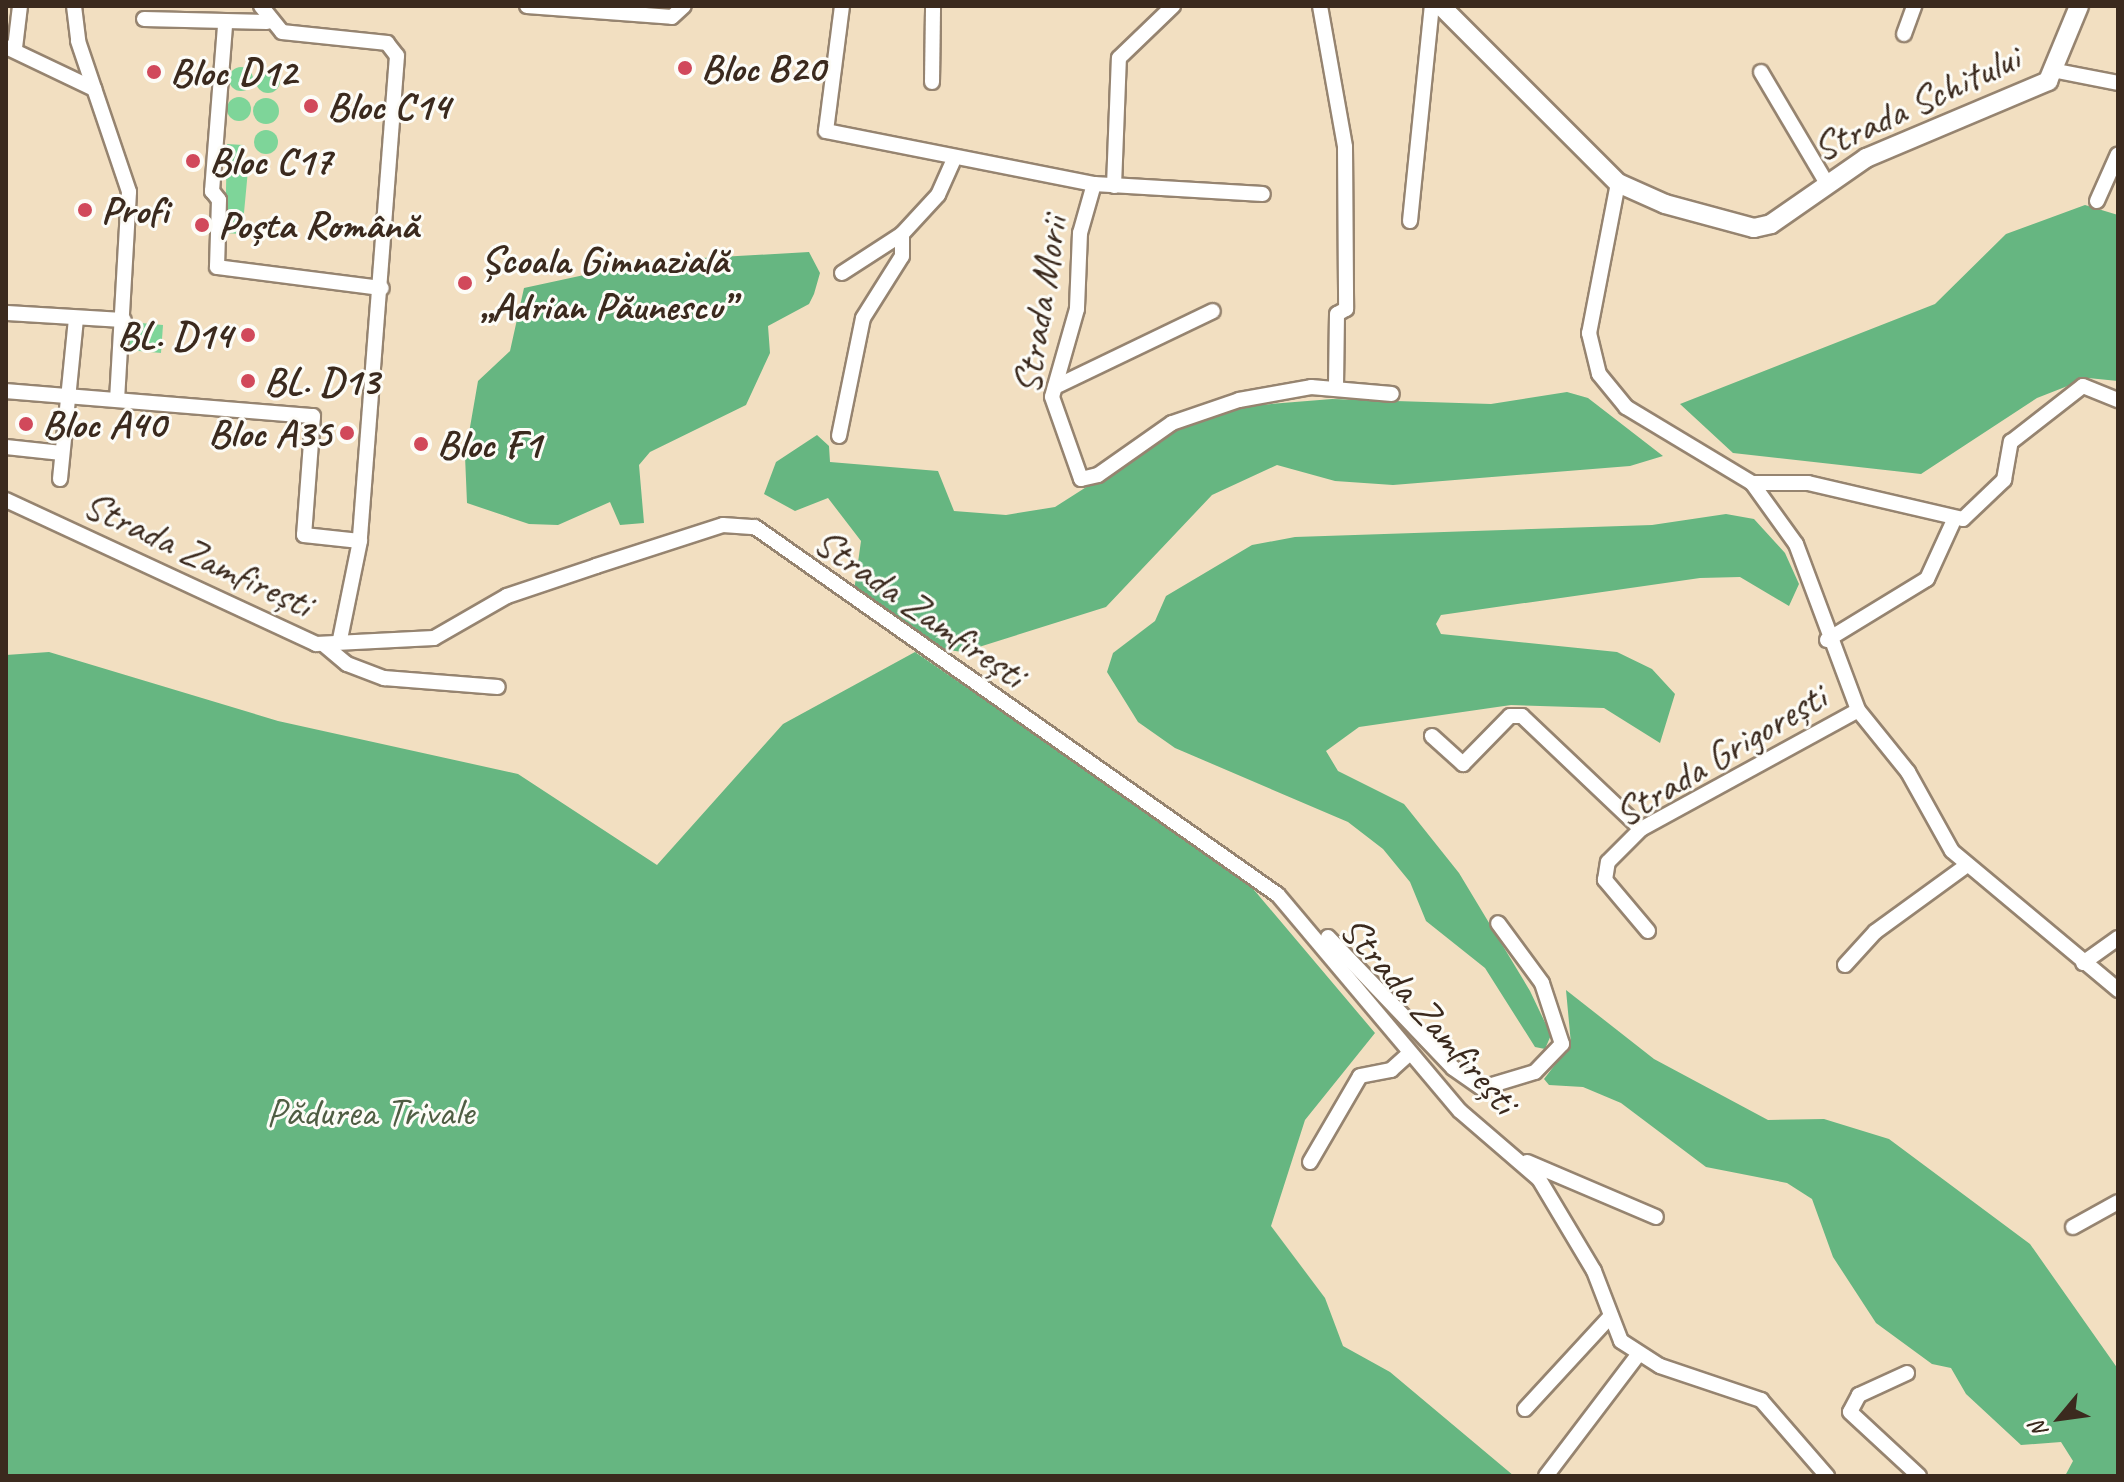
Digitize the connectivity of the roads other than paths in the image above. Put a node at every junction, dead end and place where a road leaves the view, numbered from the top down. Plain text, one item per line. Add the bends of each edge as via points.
1 (20, 6) edge
2 (74, 6) edge
3 (178, 6) edge
4 (261, 6) edge
5 (527, 6) edge
6 (684, 6) edge
7 (842, 6) edge
8 (933, 6) edge
9 (1173, 6) edge
10 (1320, 6) edge
11 (1432, 6) edge
12 (1441, 6) edge
13 (1914, 6) edge
14 (2079, 6) edge
15 (144, 19) dead end
16 (177, 22) junction
17 (267, 22) junction
18 (225, 26) junction
19 (1904, 34) dead end
20 (11, 47) edge
21 (2057, 71) junction
22 (1761, 72) dead end
23 (932, 82) dead end
24 (2118, 83) edge
25 (94, 89) junction
26 (2118, 154) edge
27 (953, 162) junction
28 (1826, 182) junction
29 (1618, 183) junction
30 (1094, 184) junction
31 (1114, 186) junction
32 (1263, 194) dead end
33 (2097, 201) dead end
34 (1410, 221) dead end
35 (902, 234) junction
36 (842, 273) dead end
37 (382, 288) junction
38 (1213, 311) dead end
39 (6, 313) edge
40 (76, 320) junction
41 (124, 320) junction
42 (1055, 387) junction
43 (1336, 388) junction
44 (6, 391) edge
45 (1392, 394) dead end
46 (67, 396) junction
47 (117, 398) junction
48 (2118, 400) edge
49 (839, 436) dead end
50 (6, 447) edge
51 (62, 453) junction
52 (60, 479) dead end
53 (1752, 483) junction
54 (6, 500) edge
55 (1954, 520) junction
56 (360, 541) junction
57 (340, 639) junction
58 (1827, 640) junction
59 (323, 644) junction
60 (498, 687) dead end
61 (1858, 710) junction
62 (1432, 736) dead end
63 (1641, 829) junction
64 (1966, 866) junction
65 (1498, 923) dead end
66 (1311, 929) junction
67 (1648, 931) dead end
68 (2118, 938) edge
69 (2083, 963) junction
70 (1845, 965) dead end
71 (2118, 990) edge
72 (1410, 1053) junction
73 (1522, 1160) junction
74 (1310, 1162) dead end
75 (2118, 1202) edge
76 (1656, 1217) dead end
77 (2073, 1227) dead end
78 (1606, 1312) junction
79 (1638, 1355) junction
80 (1907, 1373) dead end
81 (1525, 1409) dead end
82 (1546, 1476) edge
83 (1827, 1476) edge
84 (1919, 1476) edge

1 - 20 street
2 - 25 street
3 - 16 street
4 - 17 street
5 - 6 street via 672,17
7 - 27 street via 826,131
8 - 23 street
9 - 31 street, Strada Morii via 1119,58
10 - 43 street via 1345,147 1346,309 1337,314
11 - 34 street
12 - 29 main road, Strada Schitului
13 - 19 street
14 - 21 main road, Strada Schitului
15 - 16 street
16 - 18 street
17 - 18 street
17 - 37 street via 282,32 395,48
18 - 37 street via 212,191 219,200 217,267
20 - 25 street
21 - 24 street
21 - 28 main road, Strada Schitului
22 - 28 street
25 - 41 street via 129,192
26 - 33 street
27 - 30 street
27 - 35 street via 938,195
28 - 29 main road, Strada Schitului via 1779,219 1754,228
29 - 53 street, Strada Grigorești via 1589,333 1599,374 1626,407
30 - 31 street
30 - 42 street, Strada Morii via 1080,233 1077,309
31 - 32 street
35 - 36 street
35 - 49 street via 902,256 863,318
37 - 56 street
38 - 42 street
39 - 40 street
40 - 41 street
40 - 46 street
41 - 47 street
42 - 43 street, Strada Morii via 1053,410 1081,479 1196,412 1272,392
43 - 45 street
44 - 46 street
46 - 47 street
46 - 51 street
47 - 56 street via 313,416 304,535
48 - 55 street via 2083,386 2011,442 2004,480
50 - 51 street
51 - 52 street
53 - 55 street via 1808,483 1910,502
53 - 58 street, Strada Grigorești via 1796,544
54 - 59 street, Strada Zamfirești
55 - 58 street via 1927,579
56 - 57 street
57 - 59 street, Strada Zamfirești
57 - 66 street, Strada Zamfirești via 355,644 434,638 507,596 743,522 1210,844
58 - 61 street, Strada Grigorești
59 - 60 street via 347,664 384,678
61 - 63 street, Strada Grigorești
61 - 64 street, Strada Grigorești via 1908,772
62 - 63 street via 1467,763 1510,716 1522,716
63 - 67 street, Strada Grigorești via 1608,862 1605,880
64 - 69 street, Strada Grigorești
64 - 70 street via 1875,932
65 - 66 street via 1542,983 1562,1044 1535,1072 1482,1088 1453,1068 1364,969
66 - 72 street, Strada Zamfirești
68 - 69 street
69 - 71 street, Strada Grigorești
72 - 73 street, Strada Zamfirești via 1460,1111
72 - 74 street via 1348,1089
73 - 76 street
73 - 78 street, Strada Zamfirești via 1578,1242
75 - 77 street
78 - 79 street, Strada Zamfirești
78 - 81 street
79 - 82 street
79 - 83 street via 1761,1400
80 - 84 street via 1859,1395 1850,1412

